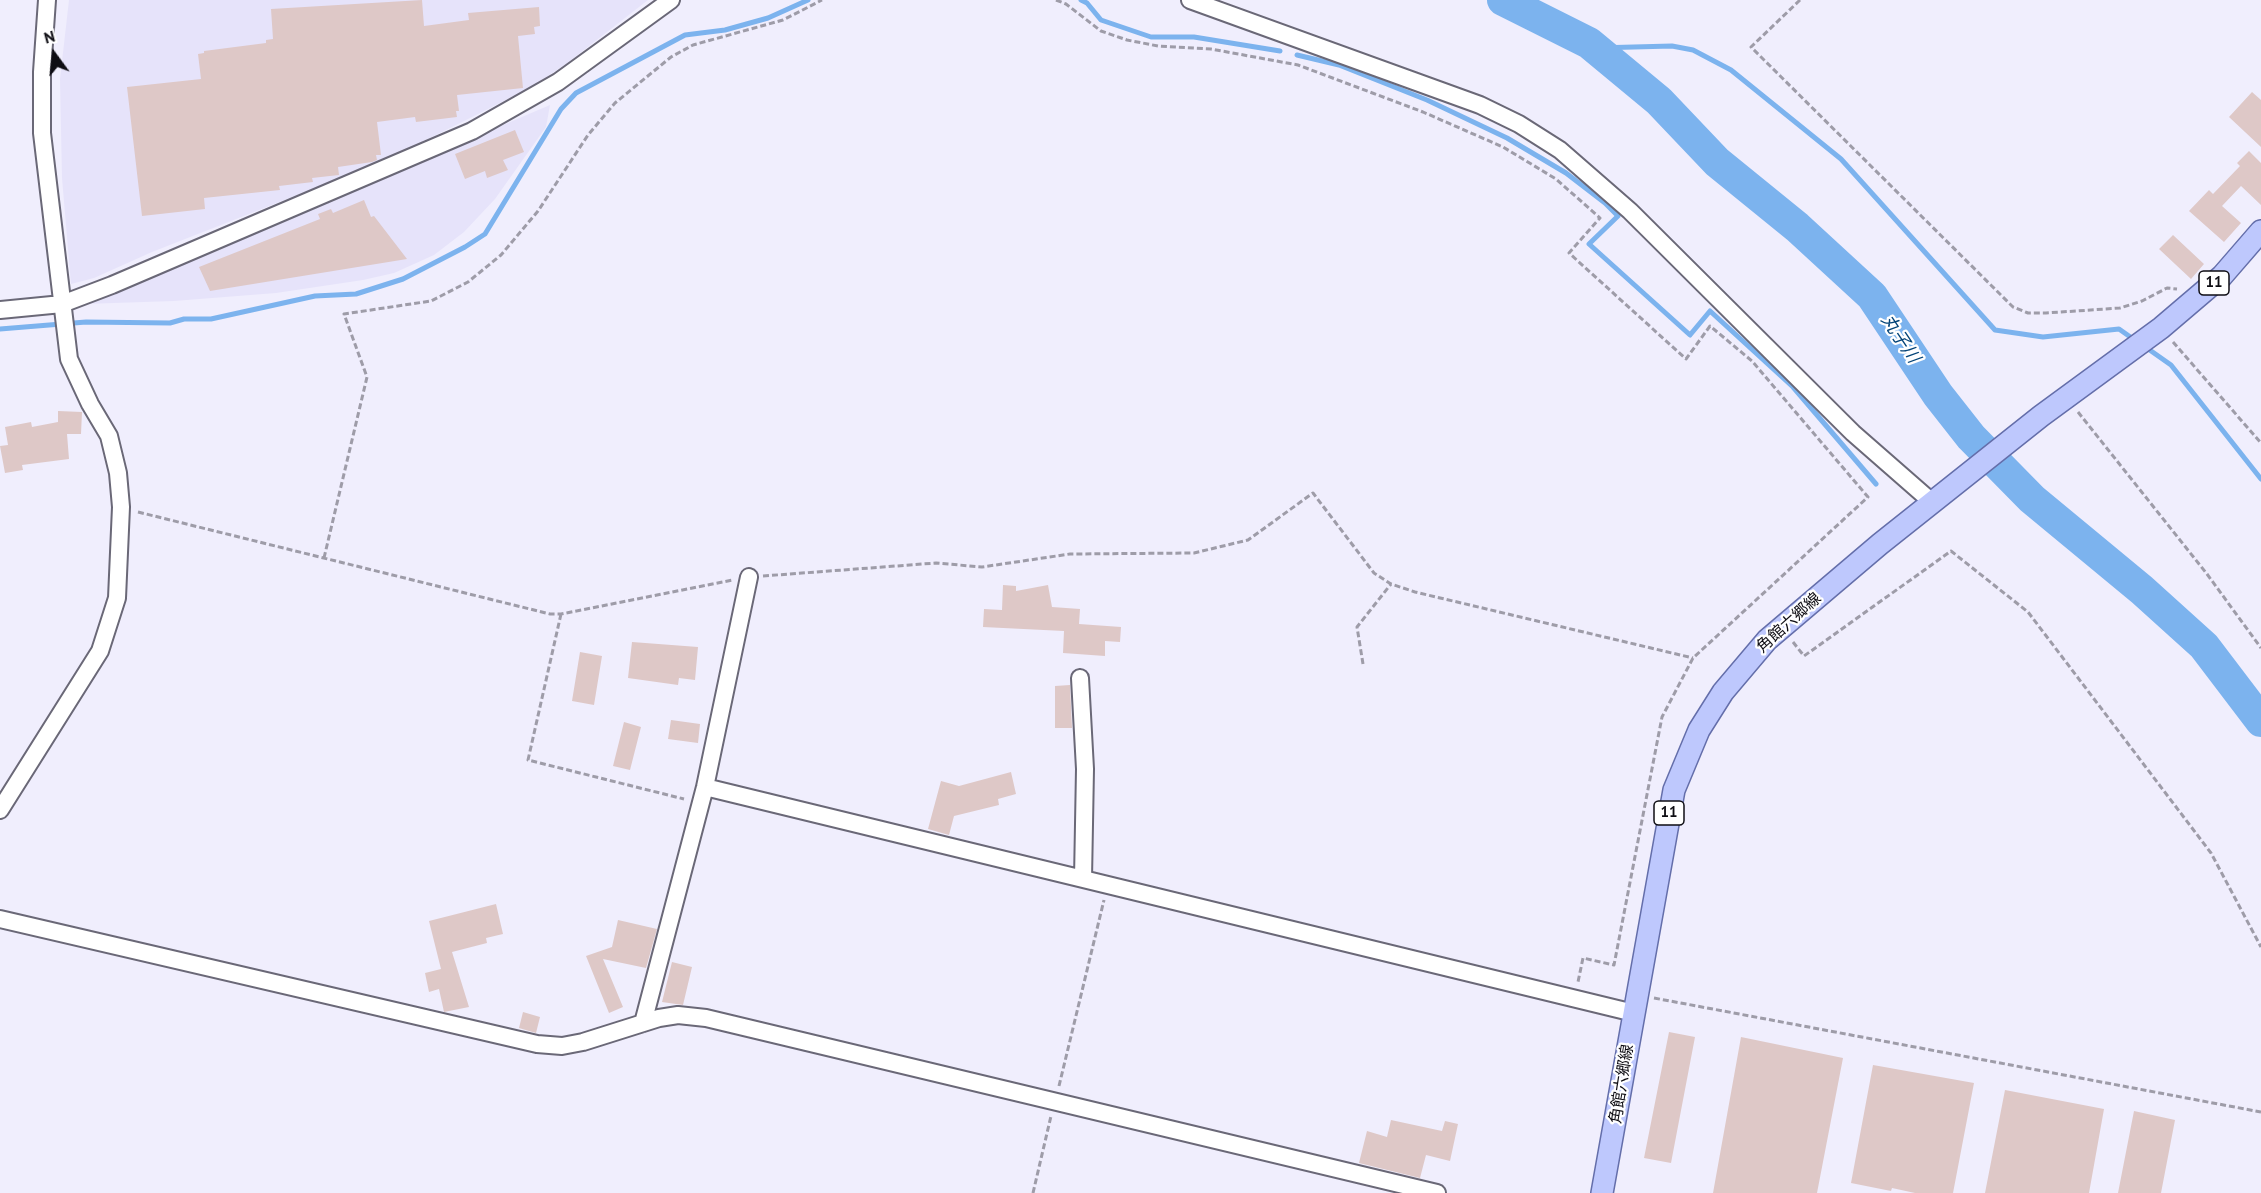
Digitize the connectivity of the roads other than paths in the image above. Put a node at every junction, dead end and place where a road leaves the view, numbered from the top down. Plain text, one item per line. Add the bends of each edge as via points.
1 (47, 0) edge
2 (671, 0) edge
3 (1190, 0) edge
4 (2261, 231) edge
5 (62, 308) junction
6 (0, 310) edge
7 (1933, 503) junction
8 (749, 577) road end
9 (1080, 678) dead end
10 (703, 795) junction
11 (0, 810) edge
12 (1083, 879) junction
13 (0, 919) edge
14 (1635, 1004) junction
15 (643, 1023) junction
16 (1437, 1193) edge
17 (1602, 1193) edge

1 - 5 street via 42,133
2 - 5 street via 558,82 471,131
3 - 7 street via 1480,105 1560,150 1630,210 1853,433
4 - 7 main road, 角館六郷線 / 11 via 2222,276 2156,332 2041,416
5 - 6 street
5 - 11 street via 69,359 109,436 118,473 121,507 117,598 100,651
7 - 14 main road, 角館六郷線 / 11 via 1782,627 1745,663 1699,730 1674,790
8 - 10 street
9 - 12 street via 1085,769
10 - 12 street
10 - 15 street
12 - 14 street via 1575,998
13 - 15 street via 537,1044 562,1046 583,1042
14 - 17 main road, 角館六郷線 / 11
15 - 16 street via 678,1015 706,1018

